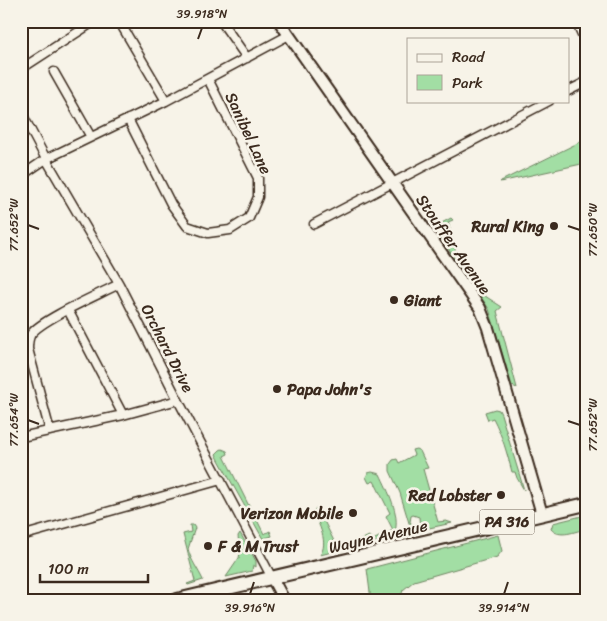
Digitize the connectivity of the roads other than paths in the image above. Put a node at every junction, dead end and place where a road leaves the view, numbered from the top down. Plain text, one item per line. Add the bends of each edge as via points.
1 (95, 21) edge
2 (221, 21) edge
3 (279, 21) edge
4 (576, 21) edge
5 (123, 28) dead end
6 (289, 35) junction
7 (586, 43) edge
8 (247, 58) junction
9 (21, 69) edge
10 (54, 72) dead end
11 (208, 79) junction
12 (586, 82) edge
13 (570, 90) edge
14 (166, 101) junction
15 (547, 102) edge
16 (21, 112) edge
17 (128, 119) junction
18 (91, 137) junction
19 (46, 159) junction
20 (21, 176) edge
21 (393, 183) junction
22 (314, 224) dead end
23 (119, 284) junction
24 (68, 310) junction
25 (178, 400) junction
26 (124, 415) junction
27 (50, 431) junction
28 (21, 437) edge
29 (222, 480) junction
30 (586, 504) edge
31 (542, 514) junction
32 (21, 536) edge
33 (272, 578) junction
34 (177, 600) edge
35 (284, 600) edge

1 - 9 street
2 - 8 street
3 - 6 street, Stouffer Avenue
4 - 7 street
5 - 14 street
6 - 8 street
6 - 21 street, Stouffer Avenue
8 - 11 street
10 - 18 street
11 - 14 street
11 - 17 street, Sanibel Lane via 258,178 258,197 249,218 230,230 208,233 187,226 171,204
12 - 13 street
14 - 17 street
15 - 21 street
16 - 19 street, Orchard Drive
17 - 18 street
18 - 19 street
19 - 20 street
19 - 23 street, Orchard Drive
21 - 22 street
21 - 31 street, Stouffer Avenue via 480,308
23 - 24 street
23 - 25 street, Orchard Drive
24 - 26 street
24 - 27 street via 37,328 28,342
25 - 26 street
25 - 29 street, Orchard Drive
26 - 27 street
27 - 28 street
29 - 32 street
29 - 33 street, Orchard Drive
30 - 31 main road, Wayne Avenue / PA 316
31 - 33 main road, Wayne Avenue / PA 316
33 - 34 main road, Wayne Avenue / PA 316
33 - 35 street, Orchard Drive

